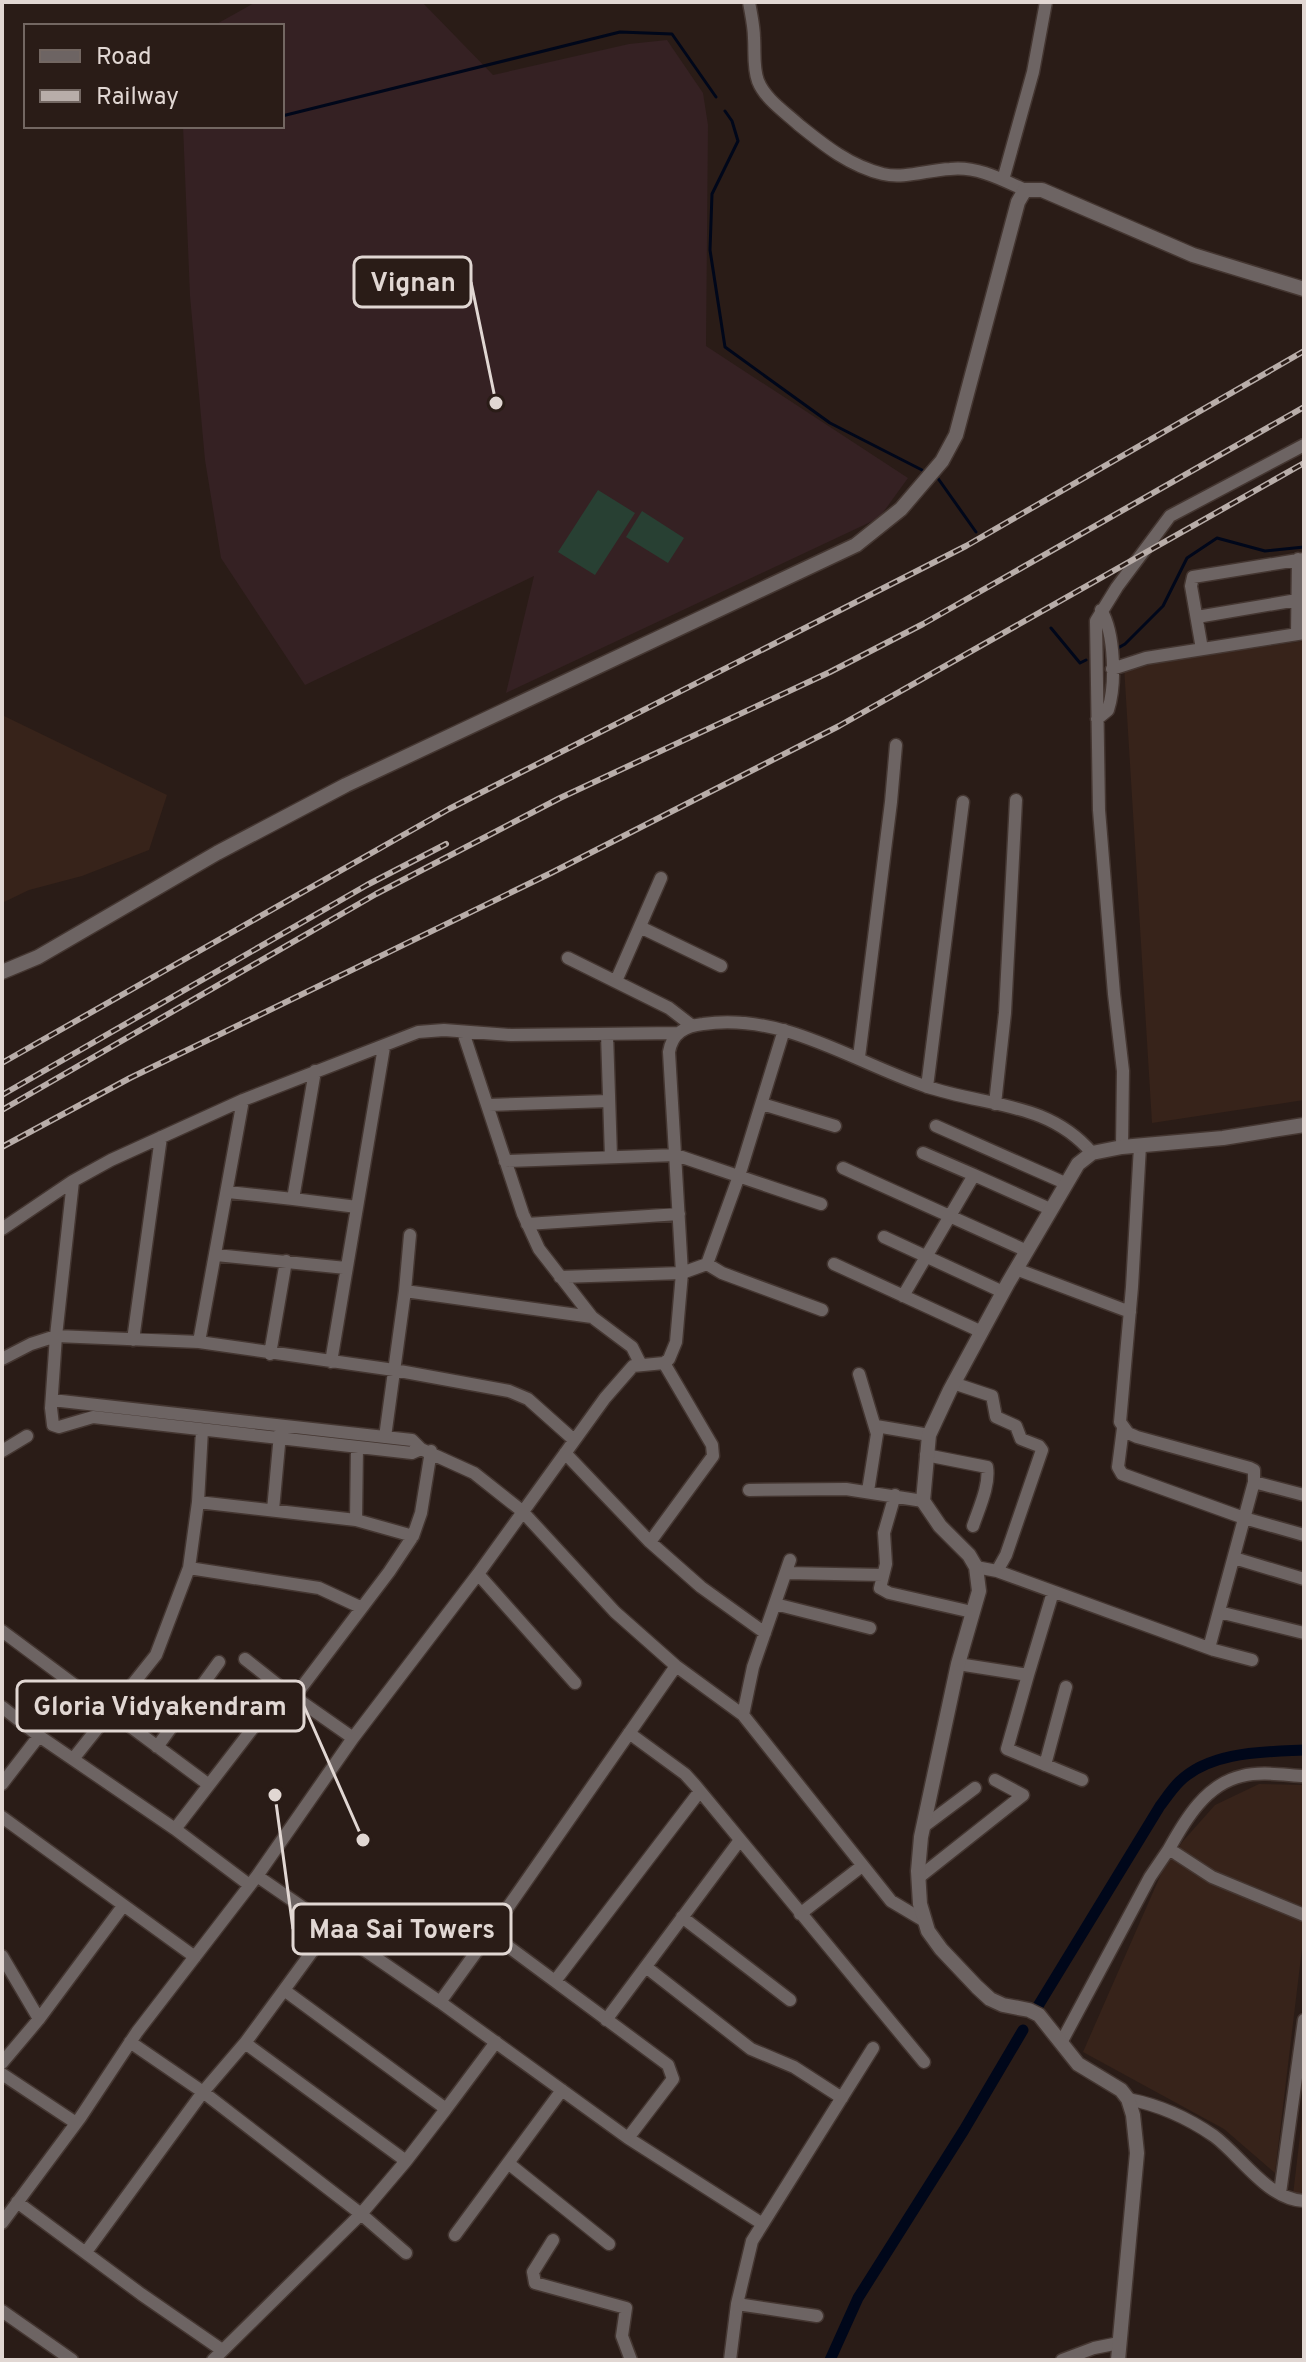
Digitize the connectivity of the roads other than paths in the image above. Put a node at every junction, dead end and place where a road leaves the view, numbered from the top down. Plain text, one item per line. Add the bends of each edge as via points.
1 (750, 2) edge
2 (1046, 2) edge
3 (1003, 180) junction
4 (1025, 190) junction
5 (1304, 289) edge
6 (1304, 445) edge
7 (1301, 559) edge
8 (1297, 600) junction
9 (1101, 610) junction
10 (1197, 617) junction
11 (1300, 633) edge
12 (1202, 649) junction
13 (1112, 669) junction
14 (1097, 719) junction
15 (896, 745) dead end
16 (1016, 800) dead end
17 (963, 802) dead end
18 (661, 878) dead end
19 (640, 927) junction
20 (568, 958) dead end
21 (721, 966) dead end
22 (2, 972) edge
23 (616, 981) junction
24 (691, 1025) junction
25 (784, 1030) junction
26 (463, 1032) junction
27 (678, 1033) junction
28 (607, 1034) junction
29 (384, 1047) junction
30 (859, 1057) junction
31 (315, 1071) junction
32 (927, 1087) junction
33 (243, 1100) junction
34 (609, 1101) junction
35 (762, 1104) junction
36 (995, 1104) junction
37 (489, 1105) junction
38 (1304, 1125) edge
39 (835, 1126) dead end
40 (936, 1126) dead end
41 (161, 1137) junction
42 (1140, 1146) junction
43 (1122, 1147) junction
44 (923, 1153) dead end
45 (1092, 1153) junction
46 (676, 1155) junction
47 (611, 1157) junction
48 (505, 1161) junction
49 (843, 1168) dead end
50 (974, 1175) junction
51 (739, 1176) junction
52 (73, 1181) junction
53 (1065, 1183) junction
54 (228, 1192) junction
55 (293, 1199) junction
56 (821, 1204) dead end
57 (357, 1207) junction
58 (1050, 1209) junction
59 (679, 1214) junction
60 (951, 1215) junction
61 (527, 1224) junction
62 (2, 1229) edge
63 (410, 1235) dead end
64 (884, 1237) dead end
65 (1027, 1251) junction
66 (216, 1255) junction
67 (926, 1257) junction
68 (286, 1261) junction
69 (707, 1264) junction
70 (834, 1264) dead end
71 (346, 1268) junction
72 (1016, 1269) junction
73 (682, 1273) junction
74 (560, 1277) junction
75 (405, 1291) junction
76 (1003, 1292) junction
77 (903, 1296) junction
78 (822, 1310) dead end
79 (1130, 1312) junction
80 (592, 1317) junction
81 (982, 1332) junction
82 (56, 1336) junction
83 (133, 1340) junction
84 (2, 1341) edge
85 (199, 1342) junction
86 (270, 1354) junction
87 (6, 1357) edge
88 (331, 1362) junction
89 (640, 1363) junction
90 (664, 1363) junction
91 (394, 1370) junction
92 (859, 1374) dead end
93 (953, 1383) junction
94 (52, 1400) junction
95 (281, 1425) junction
96 (876, 1426) junction
97 (1123, 1428) junction
98 (202, 1430) junction
99 (929, 1435) junction
100 (27, 1436) dead end
101 (385, 1437) junction
102 (280, 1439) junction
103 (574, 1440) junction
104 (357, 1447) junction
105 (426, 1450) junction
106 (2, 1451) edge
107 (565, 1453) junction
108 (926, 1455) junction
109 (1254, 1482) junction
110 (749, 1490) dead end
111 (868, 1491) junction
112 (895, 1495) junction
113 (1304, 1495) edge
114 (923, 1501) junction
115 (198, 1502) junction
116 (273, 1510) junction
117 (522, 1511) junction
118 (1244, 1518) junction
119 (356, 1520) junction
120 (973, 1526) dead end
121 (1304, 1535) edge
122 (413, 1536) junction
123 (650, 1542) junction
124 (1234, 1558) junction
125 (790, 1560) dead end
126 (976, 1567) junction
127 (189, 1568) junction
128 (997, 1571) junction
129 (787, 1573) junction
130 (478, 1574) junction
131 (883, 1575) junction
132 (1304, 1579) edge
133 (1053, 1592) junction
134 (775, 1604) junction
135 (360, 1607) junction
136 (972, 1612) junction
137 (1219, 1612) junction
138 (870, 1628) dead end
139 (2, 1631) edge
140 (765, 1633) junction
141 (1304, 1633) edge
142 (1209, 1648) junction
143 (245, 1659) dead end
144 (1252, 1660) dead end
145 (219, 1662) dead end
146 (958, 1664) junction
147 (676, 1666) junction
148 (1028, 1675) junction
149 (575, 1683) dead end
150 (1066, 1687) dead end
151 (283, 1689) junction
152 (295, 1696) junction
153 (2, 1707) edge
154 (109, 1711) junction
155 (743, 1715) junction
156 (629, 1733) junction
157 (39, 1736) junction
158 (353, 1738) junction
159 (157, 1747) junction
160 (73, 1759) junction
161 (1045, 1765) junction
162 (1304, 1776) edge
163 (995, 1780) dead end
164 (1082, 1780) dead end
165 (2, 1784) edge
166 (209, 1785) junction
167 (975, 1788) dead end
168 (700, 1791) junction
169 (2, 1817) edge
170 (923, 1827) junction
171 (175, 1829) junction
172 (740, 1840) junction
173 (1169, 1849) junction
174 (862, 1866) junction
175 (918, 1878) junction
176 (253, 1880) junction
177 (123, 1906) junction
178 (800, 1914) junction
179 (1304, 1915) edge
180 (682, 1917) junction
181 (923, 1920) junction
182 (330, 1927) junction
183 (490, 1933) junction
184 (2, 1956) edge
185 (195, 1957) junction
186 (646, 1967) junction
187 (555, 1981) junction
188 (284, 1990) junction
189 (790, 2000) dead end
190 (440, 2002) junction
191 (39, 2019) junction
192 (606, 2020) junction
193 (1304, 2020) edge
194 (1062, 2041) junction
195 (130, 2042) junction
196 (496, 2042) junction
197 (245, 2043) junction
198 (873, 2048) dead end
199 (924, 2062) dead end
200 (2, 2063) edge
201 (2, 2074) edge
202 (562, 2090) junction
203 (203, 2092) junction
204 (842, 2098) junction
205 (1128, 2099) junction
206 (446, 2109) junction
207 (76, 2123) junction
208 (628, 2138) junction
209 (406, 2161) junction
210 (508, 2163) junction
211 (1280, 2193) junction
212 (1304, 2201) edge
213 (17, 2202) junction
214 (361, 2214) junction
215 (2, 2223) edge
216 (761, 2223) junction
217 (455, 2235) dead end
218 (553, 2240) dead end
219 (609, 2244) dead end
220 (86, 2252) junction
221 (406, 2253) dead end
222 (737, 2304) junction
223 (2, 2311) edge
224 (817, 2316) dead end
225 (1119, 2343) junction
226 (222, 2350) junction
227 (72, 2360) edge
228 (213, 2360) edge
229 (631, 2360) edge
230 (730, 2360) edge
231 (1062, 2360) edge
232 (1118, 2360) edge

1 - 3 street via 759,85 837,154 885,175 967,169
2 - 3 street
3 - 4 street
4 - 5 street via 1042,190 1193,255
4 - 22 street via 956,435 942,461 873,533 780,582 333,791 38,957
6 - 9 street via 1170,516
7 - 8 street
7 - 10 street via 1193,577
8 - 10 street
8 - 11 street
9 - 13 street via 1108,625
9 - 14 street via 1095,633
10 - 12 street
11 - 12 street
12 - 13 street
13 - 14 street via 1110,704
14 - 43 street via 1099,810 1123,1071
15 - 30 street
16 - 36 street
17 - 32 street
18 - 19 street
19 - 21 street
19 - 23 street
20 - 23 street
23 - 24 street
24 - 25 street via 741,1021
24 - 27 street
25 - 30 street
25 - 35 street
26 - 28 street
26 - 29 street via 418,1032
26 - 37 street
27 - 28 street
27 - 46 street via 669,1052
28 - 34 street
29 - 31 street
29 - 57 street
30 - 32 street
31 - 33 street
31 - 55 street
32 - 36 street
33 - 41 street
33 - 54 street
34 - 37 street
34 - 47 street
35 - 39 street
35 - 51 street
36 - 45 street via 1047,1117
37 - 48 street
38 - 42 street
40 - 53 street
41 - 52 street
41 - 83 street
42 - 43 street
42 - 79 street
43 - 45 street
44 - 50 street
45 - 53 street
46 - 47 street
46 - 51 street
46 - 59 street
47 - 48 street
48 - 61 street
49 - 60 street
50 - 58 street
50 - 60 street
51 - 56 street
51 - 69 street
52 - 62 street
52 - 82 street
53 - 58 street
54 - 55 street
54 - 66 street
55 - 57 street
57 - 71 street
58 - 65 street
59 - 61 street
59 - 73 street
60 - 65 street
60 - 67 street
61 - 74 street
63 - 75 street
64 - 67 street
65 - 72 street
66 - 68 street
66 - 85 street
67 - 76 street
67 - 77 street
68 - 71 street
68 - 86 street
69 - 73 street
69 - 78 street
70 - 77 street
71 - 88 street
72 - 76 street
72 - 79 street
73 - 74 street
73 - 90 street via 676,1342
74 - 80 street
75 - 80 street
75 - 91 street
76 - 81 street
77 - 81 street
79 - 97 street via 1119,1416
80 - 89 street via 632,1347
81 - 93 street
82 - 83 street
82 - 87 street
82 - 94 street
83 - 85 street
84 - 87 street
85 - 86 street
86 - 88 street
88 - 91 street
89 - 90 street
89 - 103 street via 628,1370
90 - 123 street via 712,1445 713,1456
91 - 101 street
91 - 103 street via 520,1395
92 - 96 street
93 - 99 street
93 - 128 street via 992,1396 996,1417 1016,1426 1021,1439 1041,1447
94 - 95 street
94 - 98 street via 53,1425 59,1427 93,1417
95 - 101 street
95 - 102 street
96 - 99 street
96 - 111 street
97 - 109 street via 1137,1437 1250,1468
97 - 118 street via 1118,1467 1122,1474
98 - 102 street
98 - 115 street
99 - 108 street
100 - 106 street
101 - 105 street via 412,1440
102 - 104 street
102 - 116 street
103 - 107 street
104 - 105 street
104 - 119 street
105 - 117 street via 474,1473
105 - 122 street via 421,1513
107 - 117 street
107 - 123 street
108 - 114 street
108 - 120 street via 987,1467
109 - 113 street
109 - 118 street
110 - 111 street
111 - 112 street
112 - 114 street
112 - 131 street via 884,1533
114 - 126 street
115 - 116 street
115 - 127 street
116 - 119 street
117 - 130 street
117 - 147 street via 615,1612
118 - 121 street
118 - 124 street
119 - 122 street
122 - 135 street
123 - 140 street
124 - 132 street
124 - 137 street
125 - 129 street
126 - 128 street
126 - 136 street via 979,1591
127 - 135 street via 319,1588
127 - 154 street via 156,1655
128 - 133 street
129 - 131 street
129 - 134 street
130 - 149 street
130 - 158 street
131 - 136 street via 880,1588 889,1593
133 - 142 street
133 - 148 street
134 - 138 street
134 - 140 street
135 - 152 street
136 - 146 street
137 - 141 street
137 - 142 street
139 - 154 street
140 - 155 street
142 - 144 street
143 - 151 street
145 - 159 street
146 - 148 street
146 - 170 street
147 - 155 street
147 - 156 street
148 - 161 street via 1007,1749
150 - 161 street
151 - 152 street
151 - 166 street
152 - 158 street
153 - 157 street
154 - 159 street
154 - 160 street
155 - 174 street
156 - 168 street
156 - 183 street
157 - 160 street
157 - 165 street
158 - 176 street
159 - 166 street
160 - 171 street
161 - 164 street
162 - 173 street via 1260,1774 1227,1781 1189,1815
163 - 175 street via 1023,1795
166 - 171 street
167 - 170 street
168 - 172 street
168 - 187 street
169 - 177 street
170 - 175 street
171 - 176 street
172 - 178 street
172 - 180 street
173 - 179 street via 1212,1877
173 - 194 street
174 - 178 street
174 - 181 street via 891,1901
175 - 181 street
176 - 182 street
176 - 185 street
177 - 185 street
177 - 191 street
178 - 199 street
180 - 186 street
180 - 189 street
181 - 194 street via 941,1949 990,1999 1039,2015
182 - 188 street
182 - 190 street
183 - 187 street
183 - 190 street
184 - 191 street
185 - 195 street
186 - 192 street
186 - 204 street via 751,2049 794,2067
187 - 192 street
188 - 197 street
188 - 206 street
190 - 196 street
191 - 200 street
192 - 208 street via 673,2074
193 - 211 street
194 - 205 street via 1078,2064
195 - 203 street
195 - 207 street
196 - 202 street
196 - 206 street
197 - 203 street
197 - 209 street
198 - 204 street
201 - 207 street
202 - 208 street
202 - 210 street
203 - 214 street
203 - 220 street
204 - 216 street
205 - 211 street via 1153,2104 1200,2127
205 - 225 street via 1137,2153
206 - 209 street
207 - 213 street
208 - 216 street
209 - 214 street
210 - 217 street
210 - 219 street
211 - 212 street
213 - 215 street
213 - 220 street
214 - 221 street
214 - 226 street
216 - 222 street
218 - 229 street via 533,2272 535,2283 626,2308 622,2336
220 - 226 street
222 - 224 street
222 - 230 street
223 - 227 street
225 - 231 street
225 - 232 street
226 - 228 street

